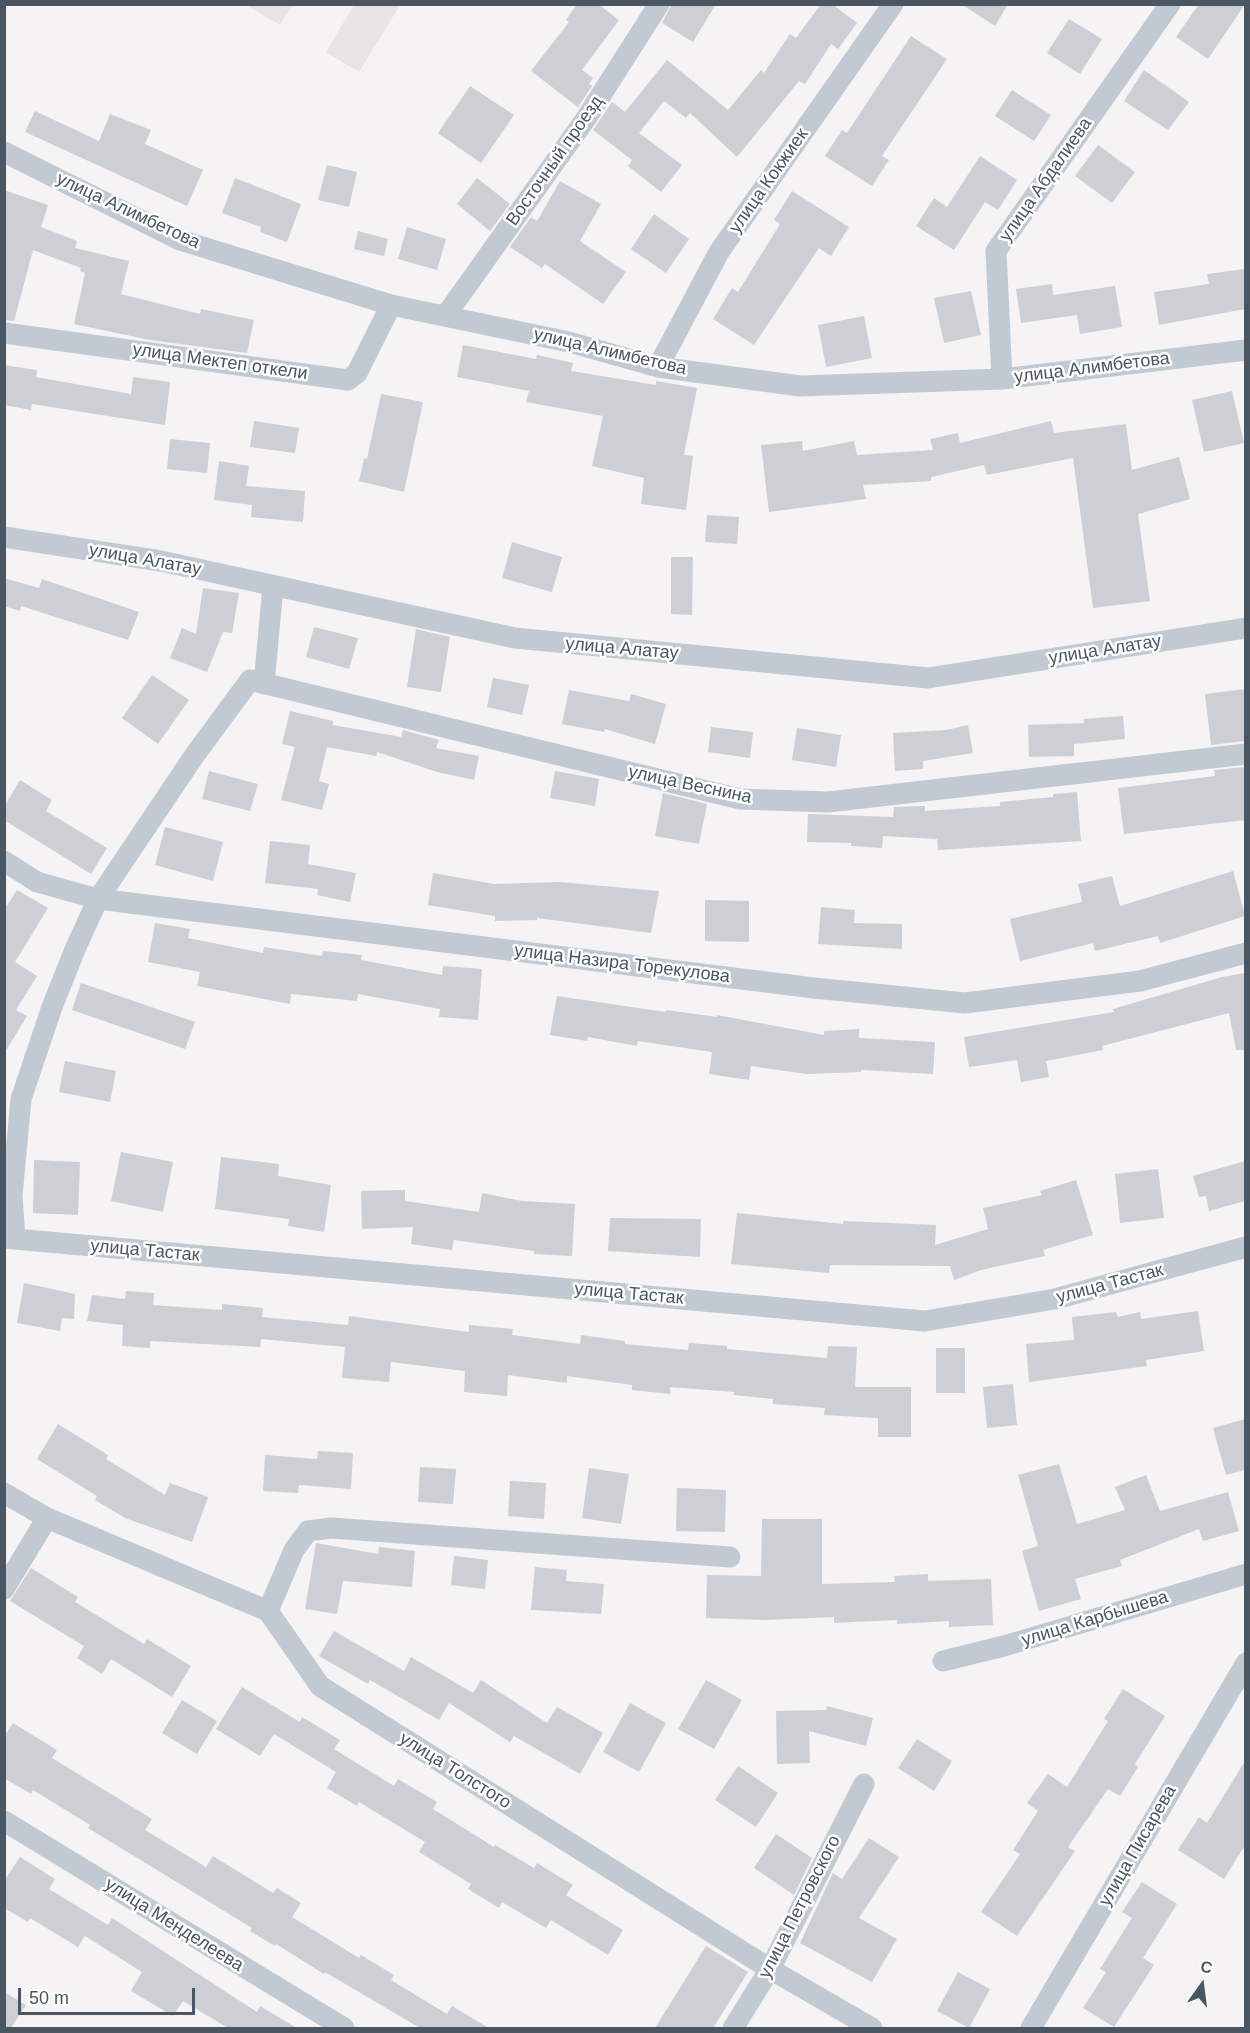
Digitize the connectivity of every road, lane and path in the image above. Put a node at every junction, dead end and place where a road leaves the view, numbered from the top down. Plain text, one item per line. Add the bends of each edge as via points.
1 (659, 4) edge
2 (893, 4) edge
3 (1170, 4) edge
4 (4, 152) edge
5 (391, 304) junction
6 (446, 315) junction
7 (4, 333) edge
8 (1245, 350) edge
9 (658, 367) junction
10 (1002, 379) junction
11 (4, 537) edge
12 (273, 586) junction
13 (1245, 628) edge
14 (257, 682) junction
15 (1245, 754) edge
16 (4, 861) edge
17 (98, 899) junction
18 (1245, 953) edge
19 (10, 1239) edge
20 (1245, 1247) edge
21 (4, 1493) edge
22 (47, 1518) junction
23 (730, 1557) dead end
24 (1245, 1574) edge
25 (4, 1589) edge
26 (268, 1611) junction
27 (943, 1661) dead end
28 (1245, 1663) edge
29 (864, 1784) dead end
30 (4, 1821) edge
31 (770, 1969) junction
32 (344, 2028) edge
33 (733, 2028) edge
34 (872, 2028) edge
35 (1031, 2028) edge

1 - 6 street, Восточный проезд via 587,117
2 - 9 street, улица Кокжиек via 719,252
3 - 10 street, улица Абдалиева via 996,251
4 - 5 street, улица Алимбетова via 180,240
5 - 6 street, улица Алимбетова
5 - 7 street, улица Мектеп откели via 357,373 348,380
6 - 9 street, улица Алимбетова via 569,342
8 - 10 street, улица Алимбетова
9 - 10 street, улица Алимбетова via 800,386
11 - 12 street, улица Алатау via 161,561
12 - 13 street, улица Алатау via 515,638 928,678
12 - 14 street
14 - 15 street, улица Веснина via 740,799 828,802
14 - 17 street via 194,756
16 - 17 street, улица Назира Торекулова via 37,882
17 - 18 street, улица Назира Торекулова via 814,988 965,1003 1140,981
17 - 19 street via 51,1007 21,1099
19 - 20 street, улица Тастак via 925,1321 1055,1299
21 - 22 street
22 - 25 street
22 - 26 street
23 - 26 street via 331,1528 308,1531 294,1550
24 - 27 street, улица Карбышева
26 - 31 street, улица Толстого via 320,1686
28 - 35 street, улица Писарева
29 - 31 street, улица Петровского
30 - 32 street, улица Менделеева
31 - 33 street, улица Петровского
31 - 34 street, улица Толстого

